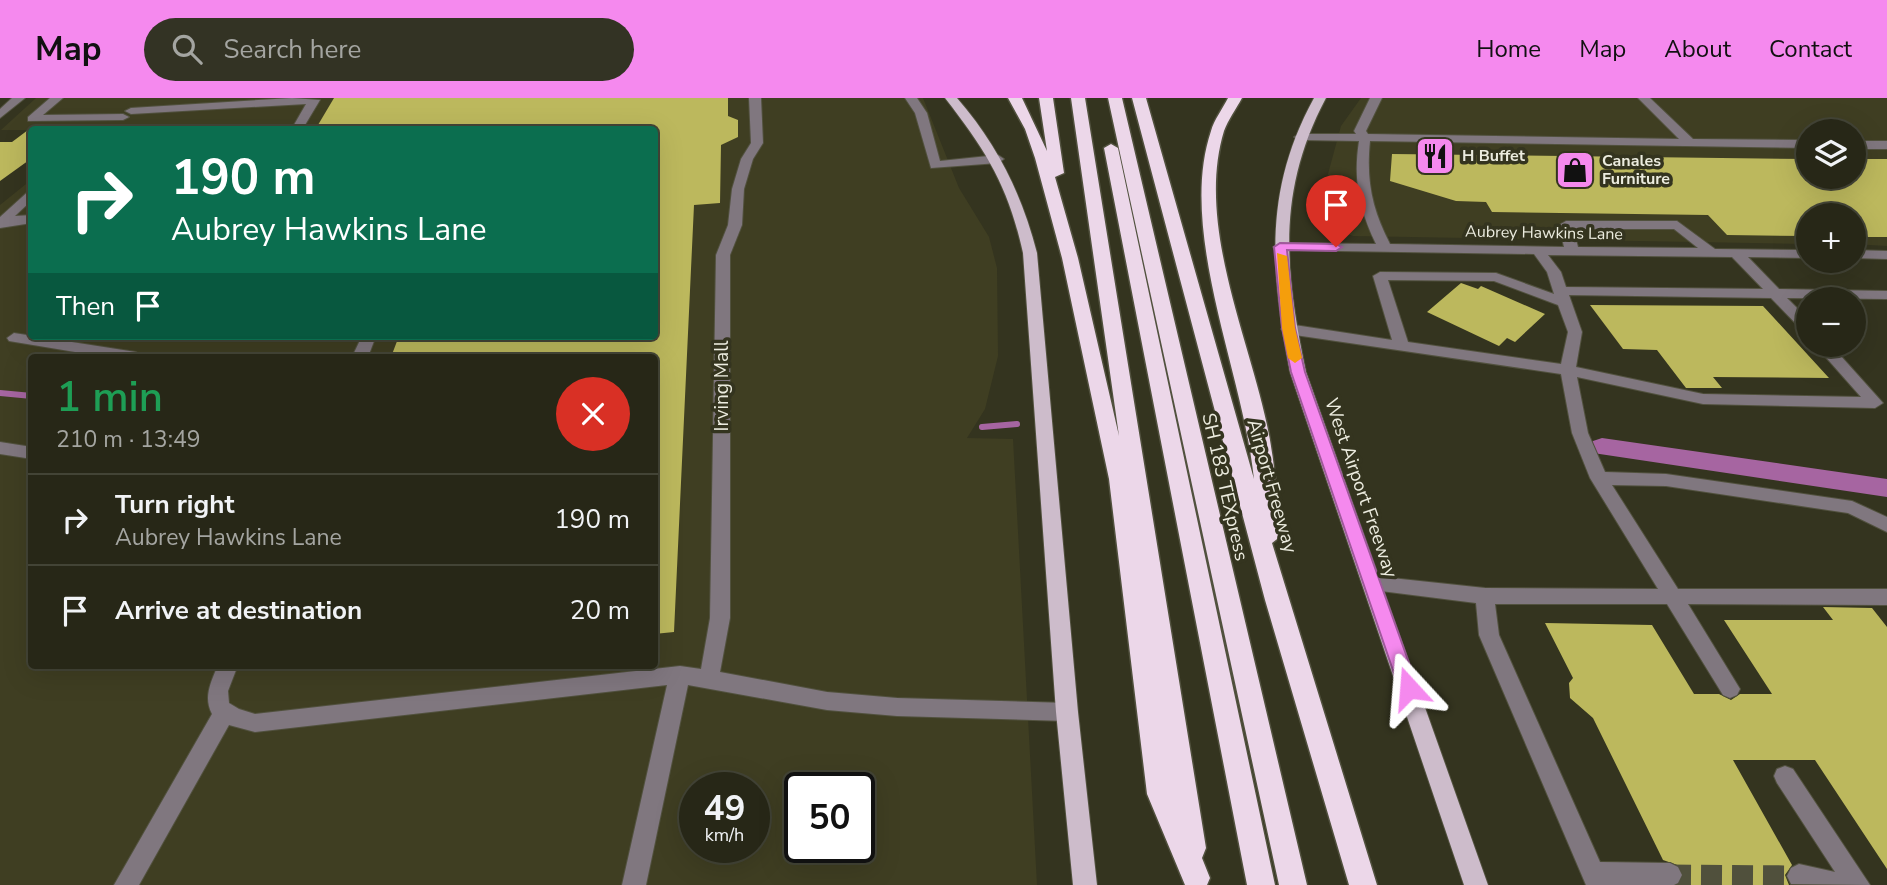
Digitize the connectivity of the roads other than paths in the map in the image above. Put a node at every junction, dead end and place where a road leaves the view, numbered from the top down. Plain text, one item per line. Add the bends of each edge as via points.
1 (19, 98) edge
2 (57, 98) edge
3 (147, 98) edge
4 (755, 98) edge
5 (911, 98) edge
6 (951, 98) edge
7 (1015, 98) edge
8 (1046, 98) edge
9 (1078, 98) edge
10 (1101, 98) edge
11 (1115, 98) edge
12 (1139, 98) edge
13 (1146, 98) edge
14 (1235, 98) edge
15 (1320, 98) edge
16 (1376, 98) edge
17 (1644, 98) edge
18 (127, 114) junction
19 (0, 115) edge
20 (1145, 120) junction
21 (113, 126) edge
22 (298, 126) edge
23 (1300, 137) junction
24 (1365, 138) junction
25 (1689, 142) junction
26 (1796, 144) edge
27 (1866, 145) edge
28 (1887, 145) edge
29 (998, 159) junction
30 (28, 196) edge
31 (28, 220) edge
32 (2, 223) edge
33 (1280, 247) junction
34 (1385, 248) junction
35 (1538, 251) junction
36 (1573, 251) junction
37 (1711, 252) junction
38 (1736, 253) junction
39 (1796, 254) edge
40 (1866, 254) edge
41 (1887, 255) edge
42 (1070, 258) junction
43 (1777, 293) junction
44 (1887, 295) edge
45 (1562, 297) junction
46 (1796, 314) edge
47 (1289, 328) junction
48 (28, 333) edge
49 (7, 339) edge
50 (1402, 346) junction
51 (114, 354) edge
52 (1834, 357) edge
53 (1568, 370) junction
54 (0, 448) edge
55 (28, 452) edge
56 (1600, 478) junction
57 (1887, 525) edge
58 (1373, 583) junction
59 (1485, 596) junction
60 (1675, 597) junction
61 (1887, 597) edge
62 (1277, 600) junction
63 (226, 669) edge
64 (680, 675) junction
65 (709, 679) junction
66 (1730, 689) dead end
67 (225, 712) junction
68 (1067, 712) junction
69 (1785, 776) dead end
70 (1670, 875) tunnel mouth
71 (1798, 876) tunnel mouth
72 (1595, 880) edge
73 (1197, 881) edge
74 (127, 885) edge
75 (634, 885) edge
76 (1085, 885) edge
77 (1261, 885) edge
78 (1293, 885) edge
79 (1363, 885) edge
80 (1476, 885) edge
81 (1842, 885) edge
82 (1858, 885) edge

1 - 19 street
2 - 18 street via 32,118
3 - 18 street
4 - 65 street, Irving Mall via 757,143 747,159 735,225 723,255 720,618
5 - 29 street via 921,113 935,165
6 - 29 main road
7 - 42 highway via 1042,158
8 - 42 highway
9 - 73 highway
10 - 77 highway
11 - 78 highway, SH 183 TEXpress
12 - 20 highway, Airport Freeway
13 - 20 highway
14 - 62 highway via 1219,124 1212,149 1211,211 1257,424
15 - 23 main road, West Airport Freeway
16 - 24 street via 1360,131
17 - 25 street
18 - 21 street
18 - 22 street via 314,100
20 - 62 highway, Airport Freeway
23 - 24 street
23 - 33 main road, West Airport Freeway via 1287,178
24 - 25 street
24 - 34 street via 1360,169 1362,201
25 - 26 street
27 - 28 street
29 - 68 main road via 1030,253
30 - 32 street
31 - 32 street
33 - 34 street, Aubrey Hawkins Lane
33 - 47 main road, West Airport Freeway
34 - 35 street, Aubrey Hawkins Lane
35 - 36 street, Aubrey Hawkins Lane
35 - 45 street via 1554,272
36 - 37 street, Aubrey Hawkins Lane
36 - 37 street via 1566,225 1677,225
37 - 38 street, Aubrey Hawkins Lane
38 - 39 street, Aubrey Hawkins Lane
38 - 43 street
40 - 41 street
42 - 73 highway via 1119,479 1160,794
43 - 44 street
43 - 45 street
43 - 46 street
45 - 50 street via 1496,277 1380,276
45 - 53 street via 1574,332
47 - 50 street
47 - 58 main road, West Airport Freeway via 1298,372
48 - 49 street
49 - 51 street
50 - 53 street
52 - 53 street via 1875,403 1703,399
53 - 56 street via 1580,433
54 - 55 street
56 - 57 street via 1666,480 1852,507
56 - 60 street
58 - 59 street
58 - 80 main road, West Airport Freeway
59 - 60 street
59 - 72 street via 1489,635
60 - 61 street
60 - 66 street
62 - 79 highway, Airport Freeway
63 - 67 street via 218,691 219,707
64 - 65 street
64 - 67 street via 268,722 243,721
64 - 75 street
65 - 68 street via 827,701
67 - 74 street
68 - 76 main road
69 - 82 street
70 - 72 street
71 - 81 street

